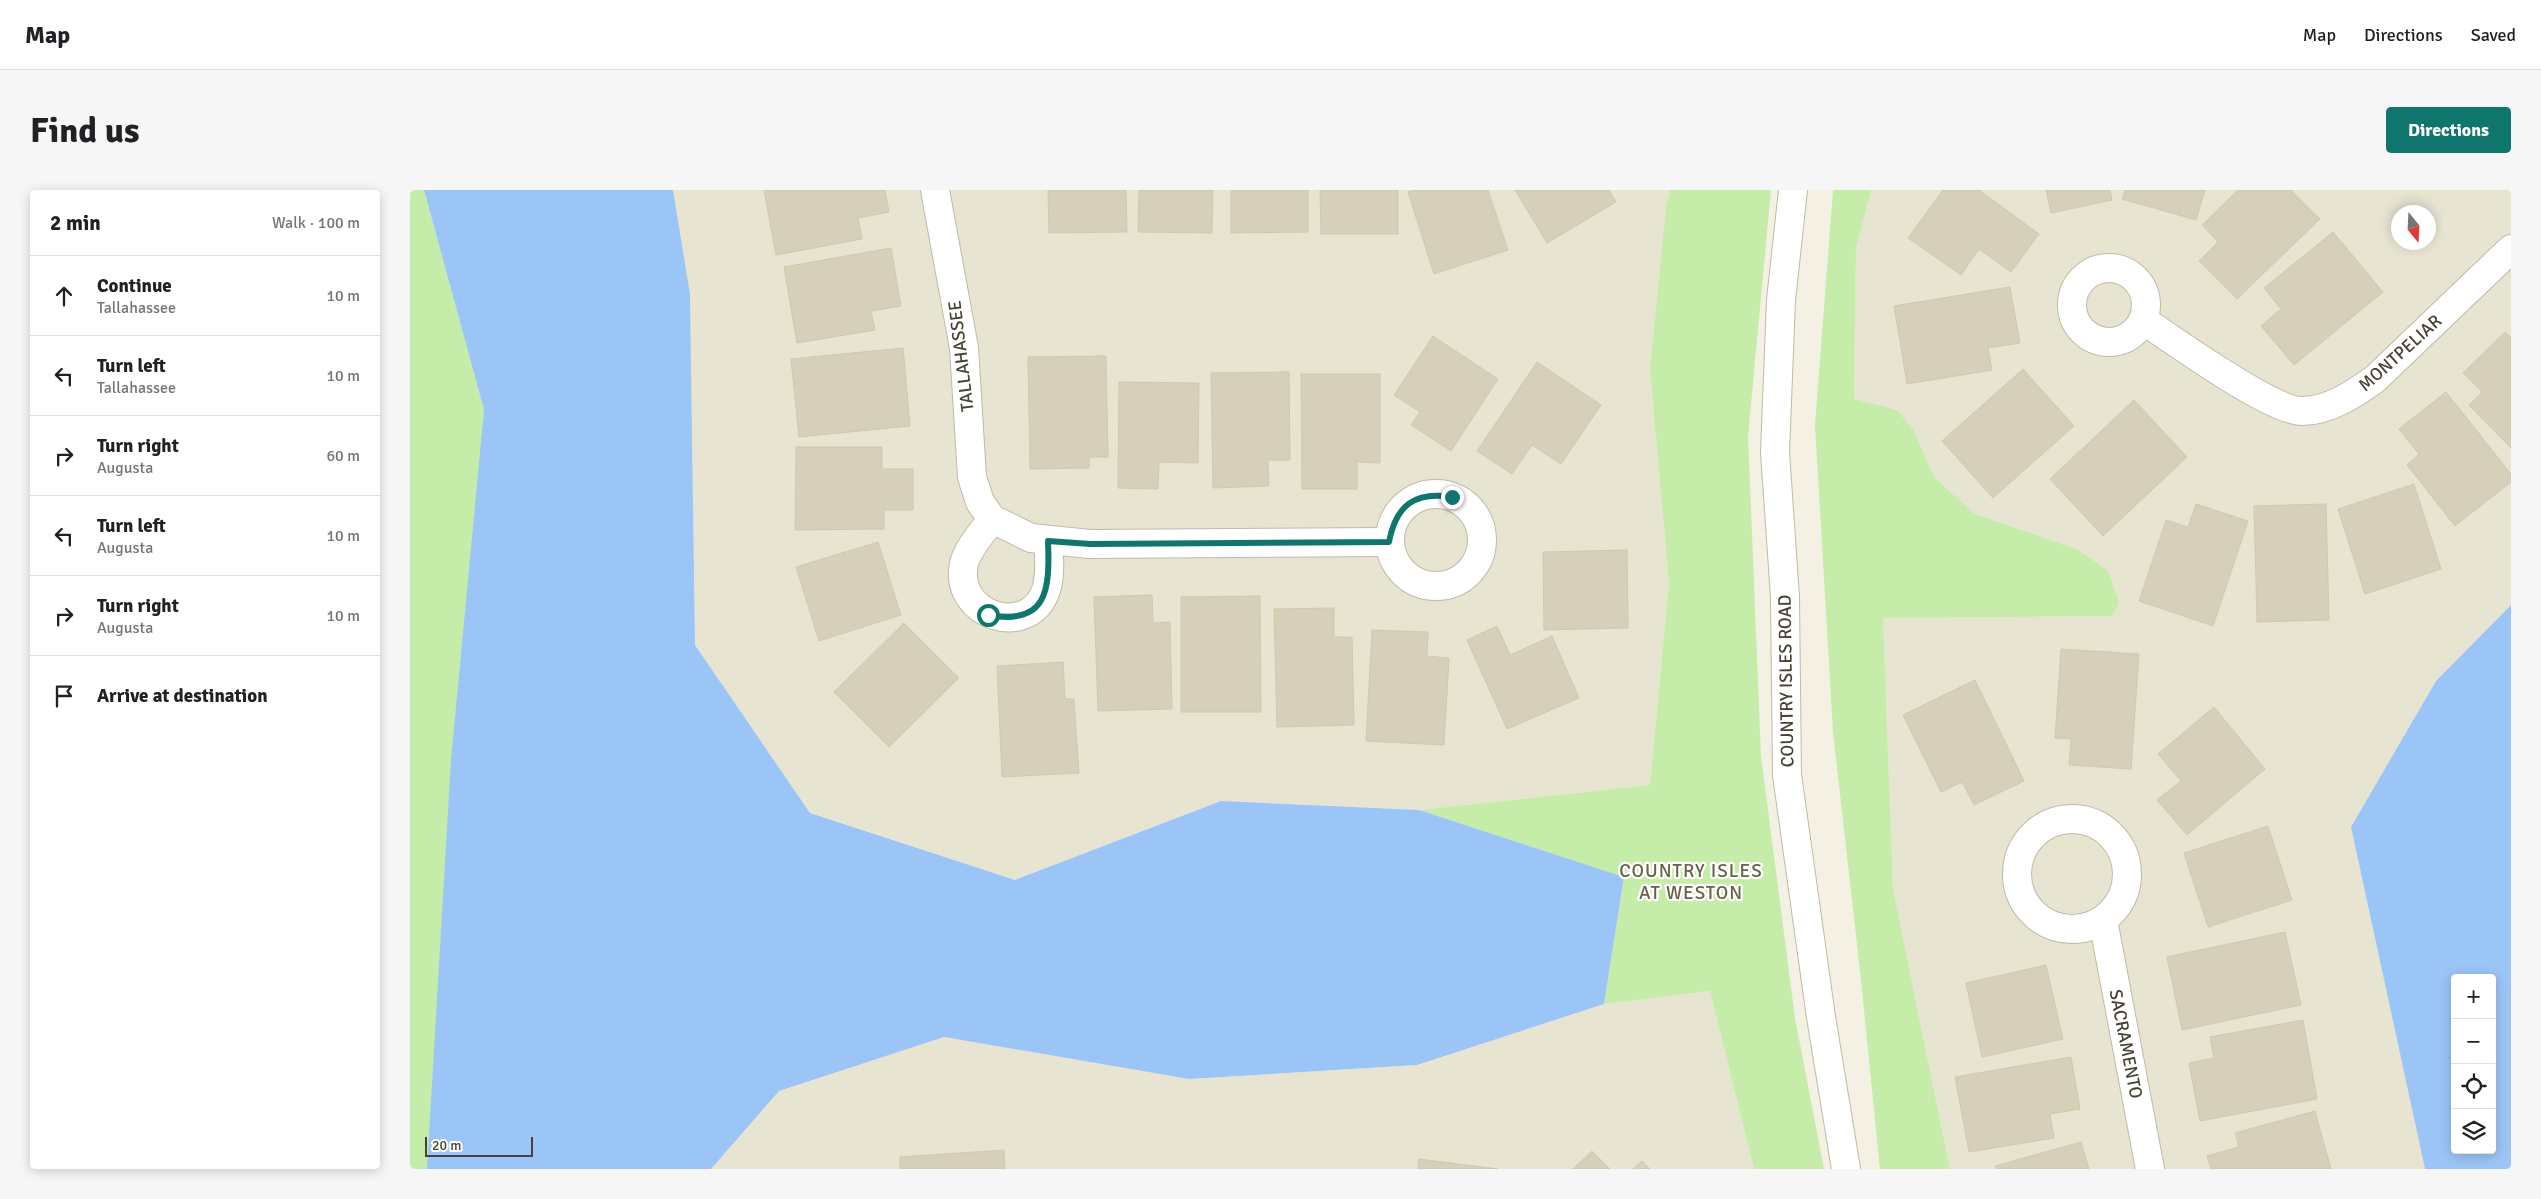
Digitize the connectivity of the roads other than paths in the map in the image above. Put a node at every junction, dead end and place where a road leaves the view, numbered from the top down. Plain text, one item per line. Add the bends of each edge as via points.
1 (934, 190) edge
2 (1793, 190) edge
3 (2511, 249) edge
4 (2143, 320) dead end
5 (992, 519) junction
6 (1048, 541) junction
7 (1389, 542) dead end
8 (2103, 920) junction
9 (1846, 1169) edge
10 (2150, 1169) edge

1 - 5 street, TALLAHASSEE via 964,348 972,477 980,502
2 - 9 street, COUNTRY ISLES ROAD via 1780,300 1774,452 1785,597 1788,775 1821,1017
3 - 4 street, MONTPELIAR via 2375,379 2355,393 2316,409 2302,411 2275,404
5 - 6 street via 1031,538
5 - 6 street via 964,563 963,579 976,606 988,615 1008,618 1026,614 1038,604 1046,591 1049,573
6 - 7 street via 1090,544
8 - 8 street via 2116,908 2126,884 2126,858 2118,842 2106,829 2090,821 2056,820 2040,828 2026,841 2018,859 2015,878 2020,897 2031,913 2047,924 2066,929 2085,928
8 - 10 street, SACRAMENTO

